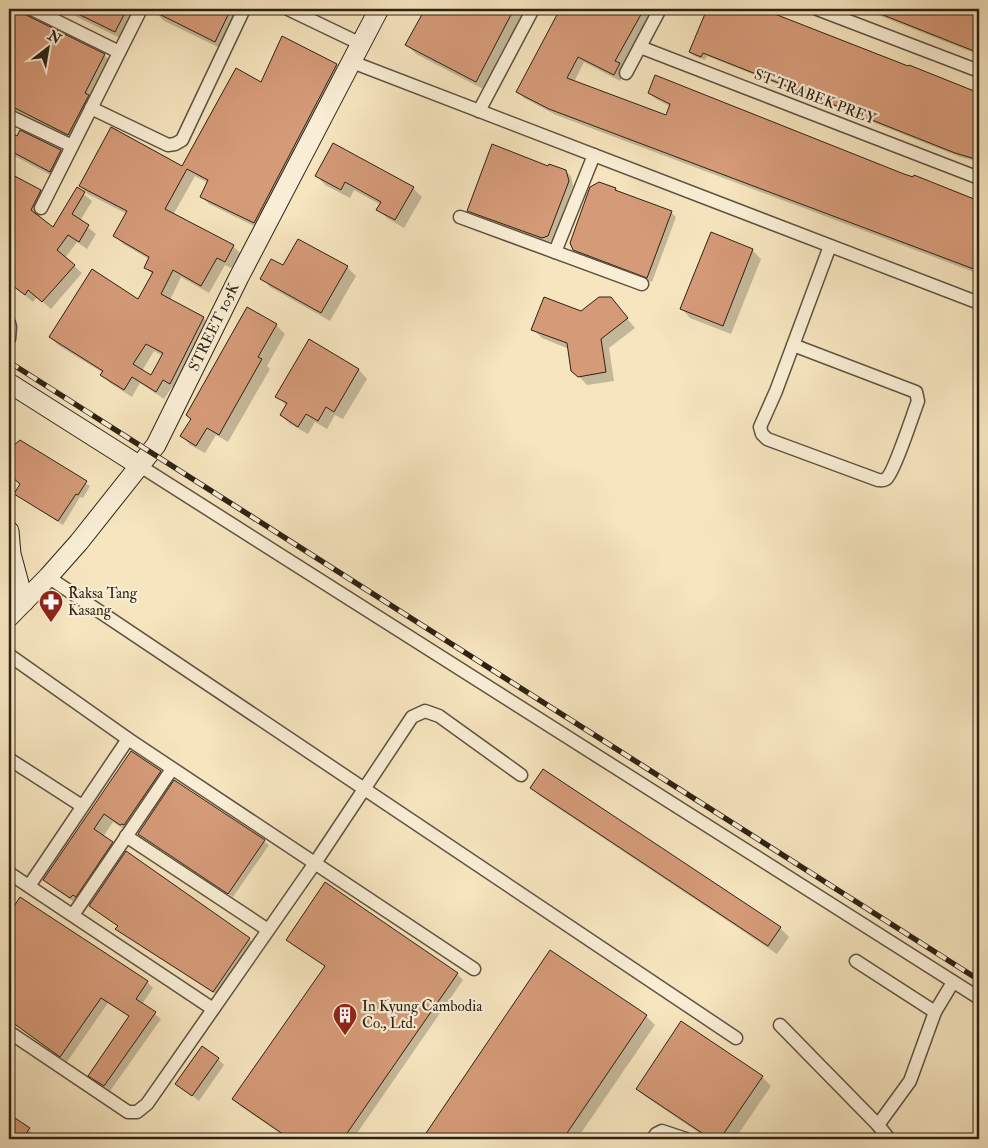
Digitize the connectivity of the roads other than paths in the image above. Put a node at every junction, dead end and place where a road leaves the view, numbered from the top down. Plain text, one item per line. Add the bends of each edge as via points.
1 (32, 9) edge
2 (141, 9) edge
3 (244, 9) edge
4 (288, 9) edge
5 (379, 9) edge
6 (533, 9) edge
7 (660, 9) edge
8 (817, 9) edge
9 (361, 44) junction
10 (640, 47) junction
11 (119, 52) junction
12 (352, 62) junction
13 (979, 71) edge
14 (626, 73) dead end
15 (91, 108) junction
16 (479, 111) junction
17 (9, 116) edge
18 (72, 146) junction
19 (594, 155) junction
20 (979, 178) edge
21 (41, 208) dead end
22 (460, 217) dead end
23 (830, 246) junction
24 (556, 252) junction
25 (642, 284) dead end
26 (979, 304) edge
27 (9, 323) edge
28 (9, 339) edge
29 (793, 345) junction
30 (9, 383) edge
31 (140, 466) junction
32 (9, 531) edge
33 (48, 577) junction
34 (24, 602) junction
35 (9, 617) edge
36 (9, 655) edge
37 (128, 739) junction
38 (9, 759) edge
39 (172, 768) junction
40 (521, 775) dead end
41 (364, 789) junction
42 (82, 806) junction
43 (126, 836) junction
44 (315, 864) junction
45 (9, 873) edge
46 (29, 886) junction
47 (73, 915) junction
48 (268, 930) junction
49 (856, 961) dead end
50 (474, 969) dead end
51 (953, 982) junction
52 (979, 998) edge
53 (213, 1009) junction
54 (935, 1012) junction
55 (780, 1025) dead end
56 (9, 1032) edge
57 (736, 1038) dead end
58 (878, 1125) junction
59 (653, 1139) edge
60 (686, 1139) edge
61 (889, 1139) edge

1 - 11 street
2 - 11 street
3 - 15 street via 182,140 168,145
4 - 9 street
5 - 9 main road, STREET 105K
6 - 16 street
7 - 10 street
8 - 13 street
9 - 12 main road, STREET 105K
10 - 14 street
10 - 20 street, ST TRABEK PREY
11 - 15 street
12 - 16 street
12 - 31 main road, STREET 105K via 239,277 156,445
15 - 18 street
16 - 19 street
17 - 18 street
18 - 21 street
19 - 23 street
19 - 24 street
22 - 24 street
23 - 26 street
23 - 29 street
24 - 25 street
27 - 28 street
29 - 29 street via 760,427 762,434 767,439 878,480 887,478 918,401 916,392
30 - 31 main road
31 - 33 main road, STREET 105K
31 - 51 street
32 - 34 main road via 11,554
33 - 34 main road, STREET 105K
33 - 41 street
34 - 35 main road, STREET 105K
36 - 37 street
37 - 39 street
37 - 42 street
38 - 42 street
39 - 43 street
39 - 44 street
40 - 41 street via 439,716 425,711 412,718
41 - 44 street
41 - 57 street
42 - 46 street
43 - 47 street
43 - 48 street
44 - 48 street
44 - 50 street
45 - 46 street
46 - 47 street
47 - 53 street
48 - 53 street
49 - 54 street
51 - 52 street
51 - 54 street
53 - 56 street via 147,1104 137,1112 128,1112
54 - 58 street via 910,1080
55 - 58 street
58 - 61 street
59 - 60 street via 662,1131

